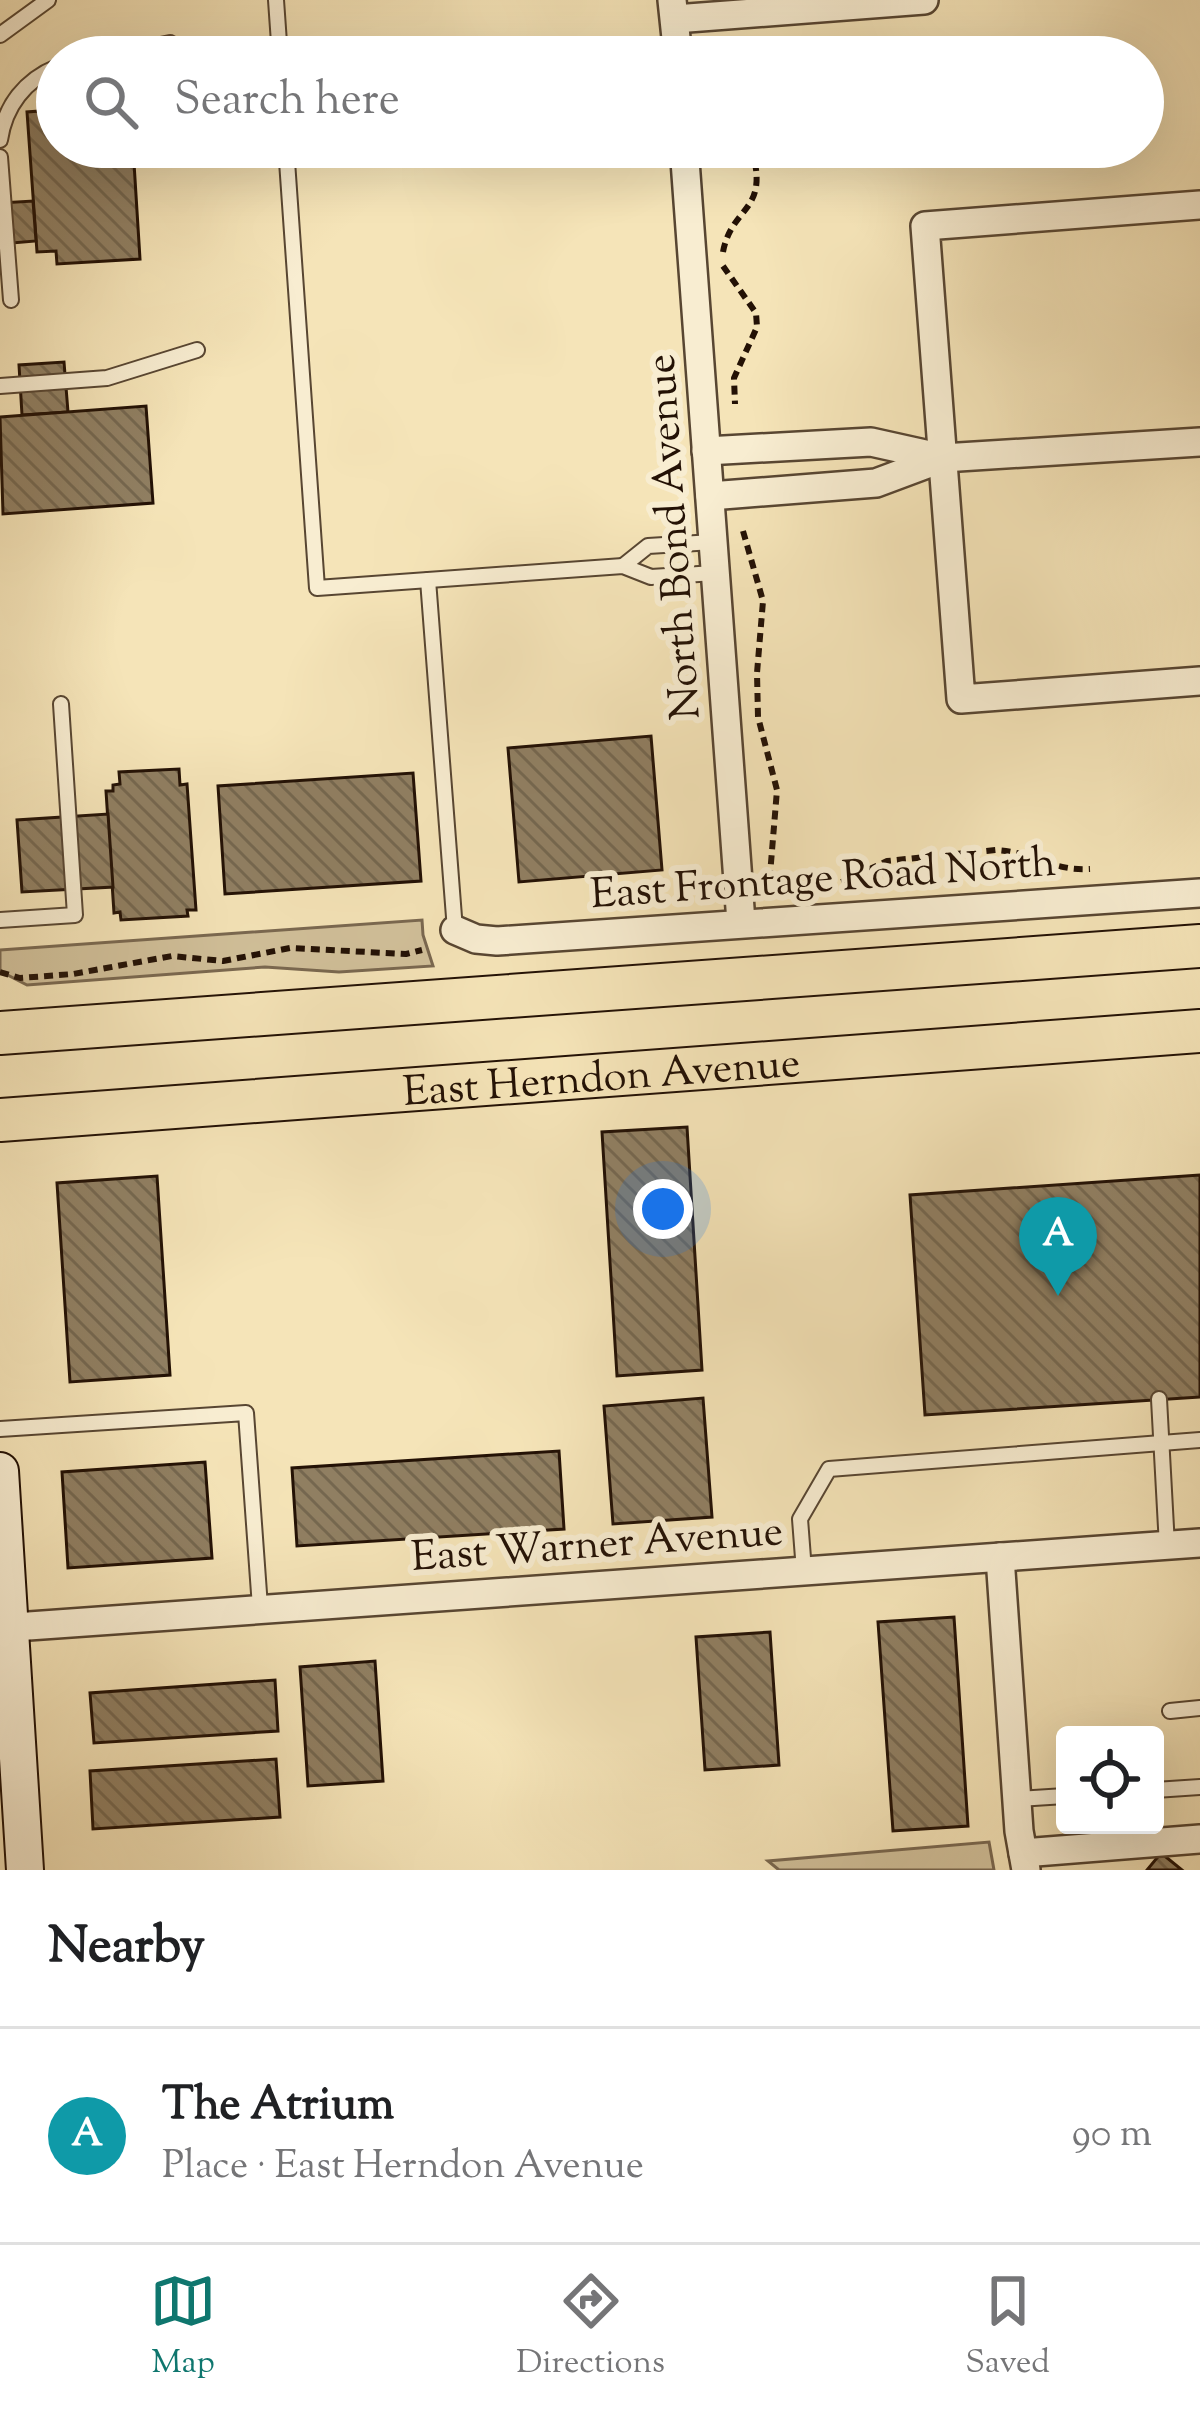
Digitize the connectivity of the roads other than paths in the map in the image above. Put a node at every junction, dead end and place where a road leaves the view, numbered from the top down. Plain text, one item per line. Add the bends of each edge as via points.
1 (48, 0) edge
2 (276, 0) edge
3 (924, 0) edge
4 (674, 10) edge
5 (0, 35) edge
6 (279, 36) edge
7 (36, 79) edge
8 (0, 140) edge
9 (0, 158) edge
10 (287, 168) edge
11 (686, 168) edge
12 (1200, 205) edge
13 (11, 300) dead end
14 (197, 350) dead end
15 (0, 386) edge
16 (1200, 442) edge
17 (706, 451) junction
18 (943, 458) junction
19 (710, 496) junction
20 (713, 542) junction
21 (623, 566) junction
22 (716, 573) junction
23 (428, 580) junction
24 (1200, 681) edge
25 (62, 704) dead end
26 (1200, 893) edge
27 (0, 920) edge
28 (741, 922) junction
29 (455, 930) joint
30 (1200, 946) edge
31 (1200, 1031) edge
32 (0, 1033) edge
33 (0, 1120) edge
34 (1159, 1400) dead end
35 (0, 1429) edge
36 (1200, 1440) edge
37 (1162, 1443) junction
38 (0, 1471) edge
39 (1200, 1543) edge
40 (1167, 1546) junction
41 (1000, 1557) junction
42 (803, 1571) junction
43 (260, 1607) junction
44 (6, 1627) edge
45 (1200, 1708) edge
46 (1170, 1711) dead end
47 (1200, 1787) edge
48 (1164, 1789) edge
49 (1056, 1797) edge
50 (1018, 1799) junction
51 (1200, 1838) edge
52 (1025, 1861) edge
53 (25, 1870) edge

1 - 5 lane
2 - 6 lane
3 - 4 street
7 - 8 lane via 15,98
9 - 13 lane
10 - 23 lane via 317,588
11 - 17 street, North Bond Avenue
12 - 18 street via 925,226
14 - 15 lane via 107,377
16 - 18 street
17 - 18 street via 871,442
17 - 19 street, North Bond Avenue
18 - 19 street via 875,483
18 - 24 street via 961,699
19 - 20 street, North Bond Avenue
20 - 21 lane via 648,546
20 - 22 street, North Bond Avenue
21 - 22 lane via 651,577
21 - 23 lane
22 - 28 street, North Bond Avenue
23 - 29 lane
25 - 27 lane via 75,915
26 - 28 street, East Frontage Road North
28 - 29 street, East Frontage Road North via 497,941
30 - 32 main road, East Herndon Avenue
31 - 33 main road, East Herndon Avenue
34 - 37 lane
35 - 43 lane via 246,1413
36 - 37 lane
37 - 40 lane
37 - 42 lane via 829,1469 800,1520
38 - 44 main road
39 - 40 street, East Warner Avenue
40 - 41 street, East Warner Avenue
41 - 42 street, East Warner Avenue
41 - 50 street
42 - 43 street, East Warner Avenue
43 - 44 street, East Warner Avenue
44 - 53 main road
45 - 46 lane
47 - 48 lane
49 - 50 lane
50 - 52 street
51 - 52 street

